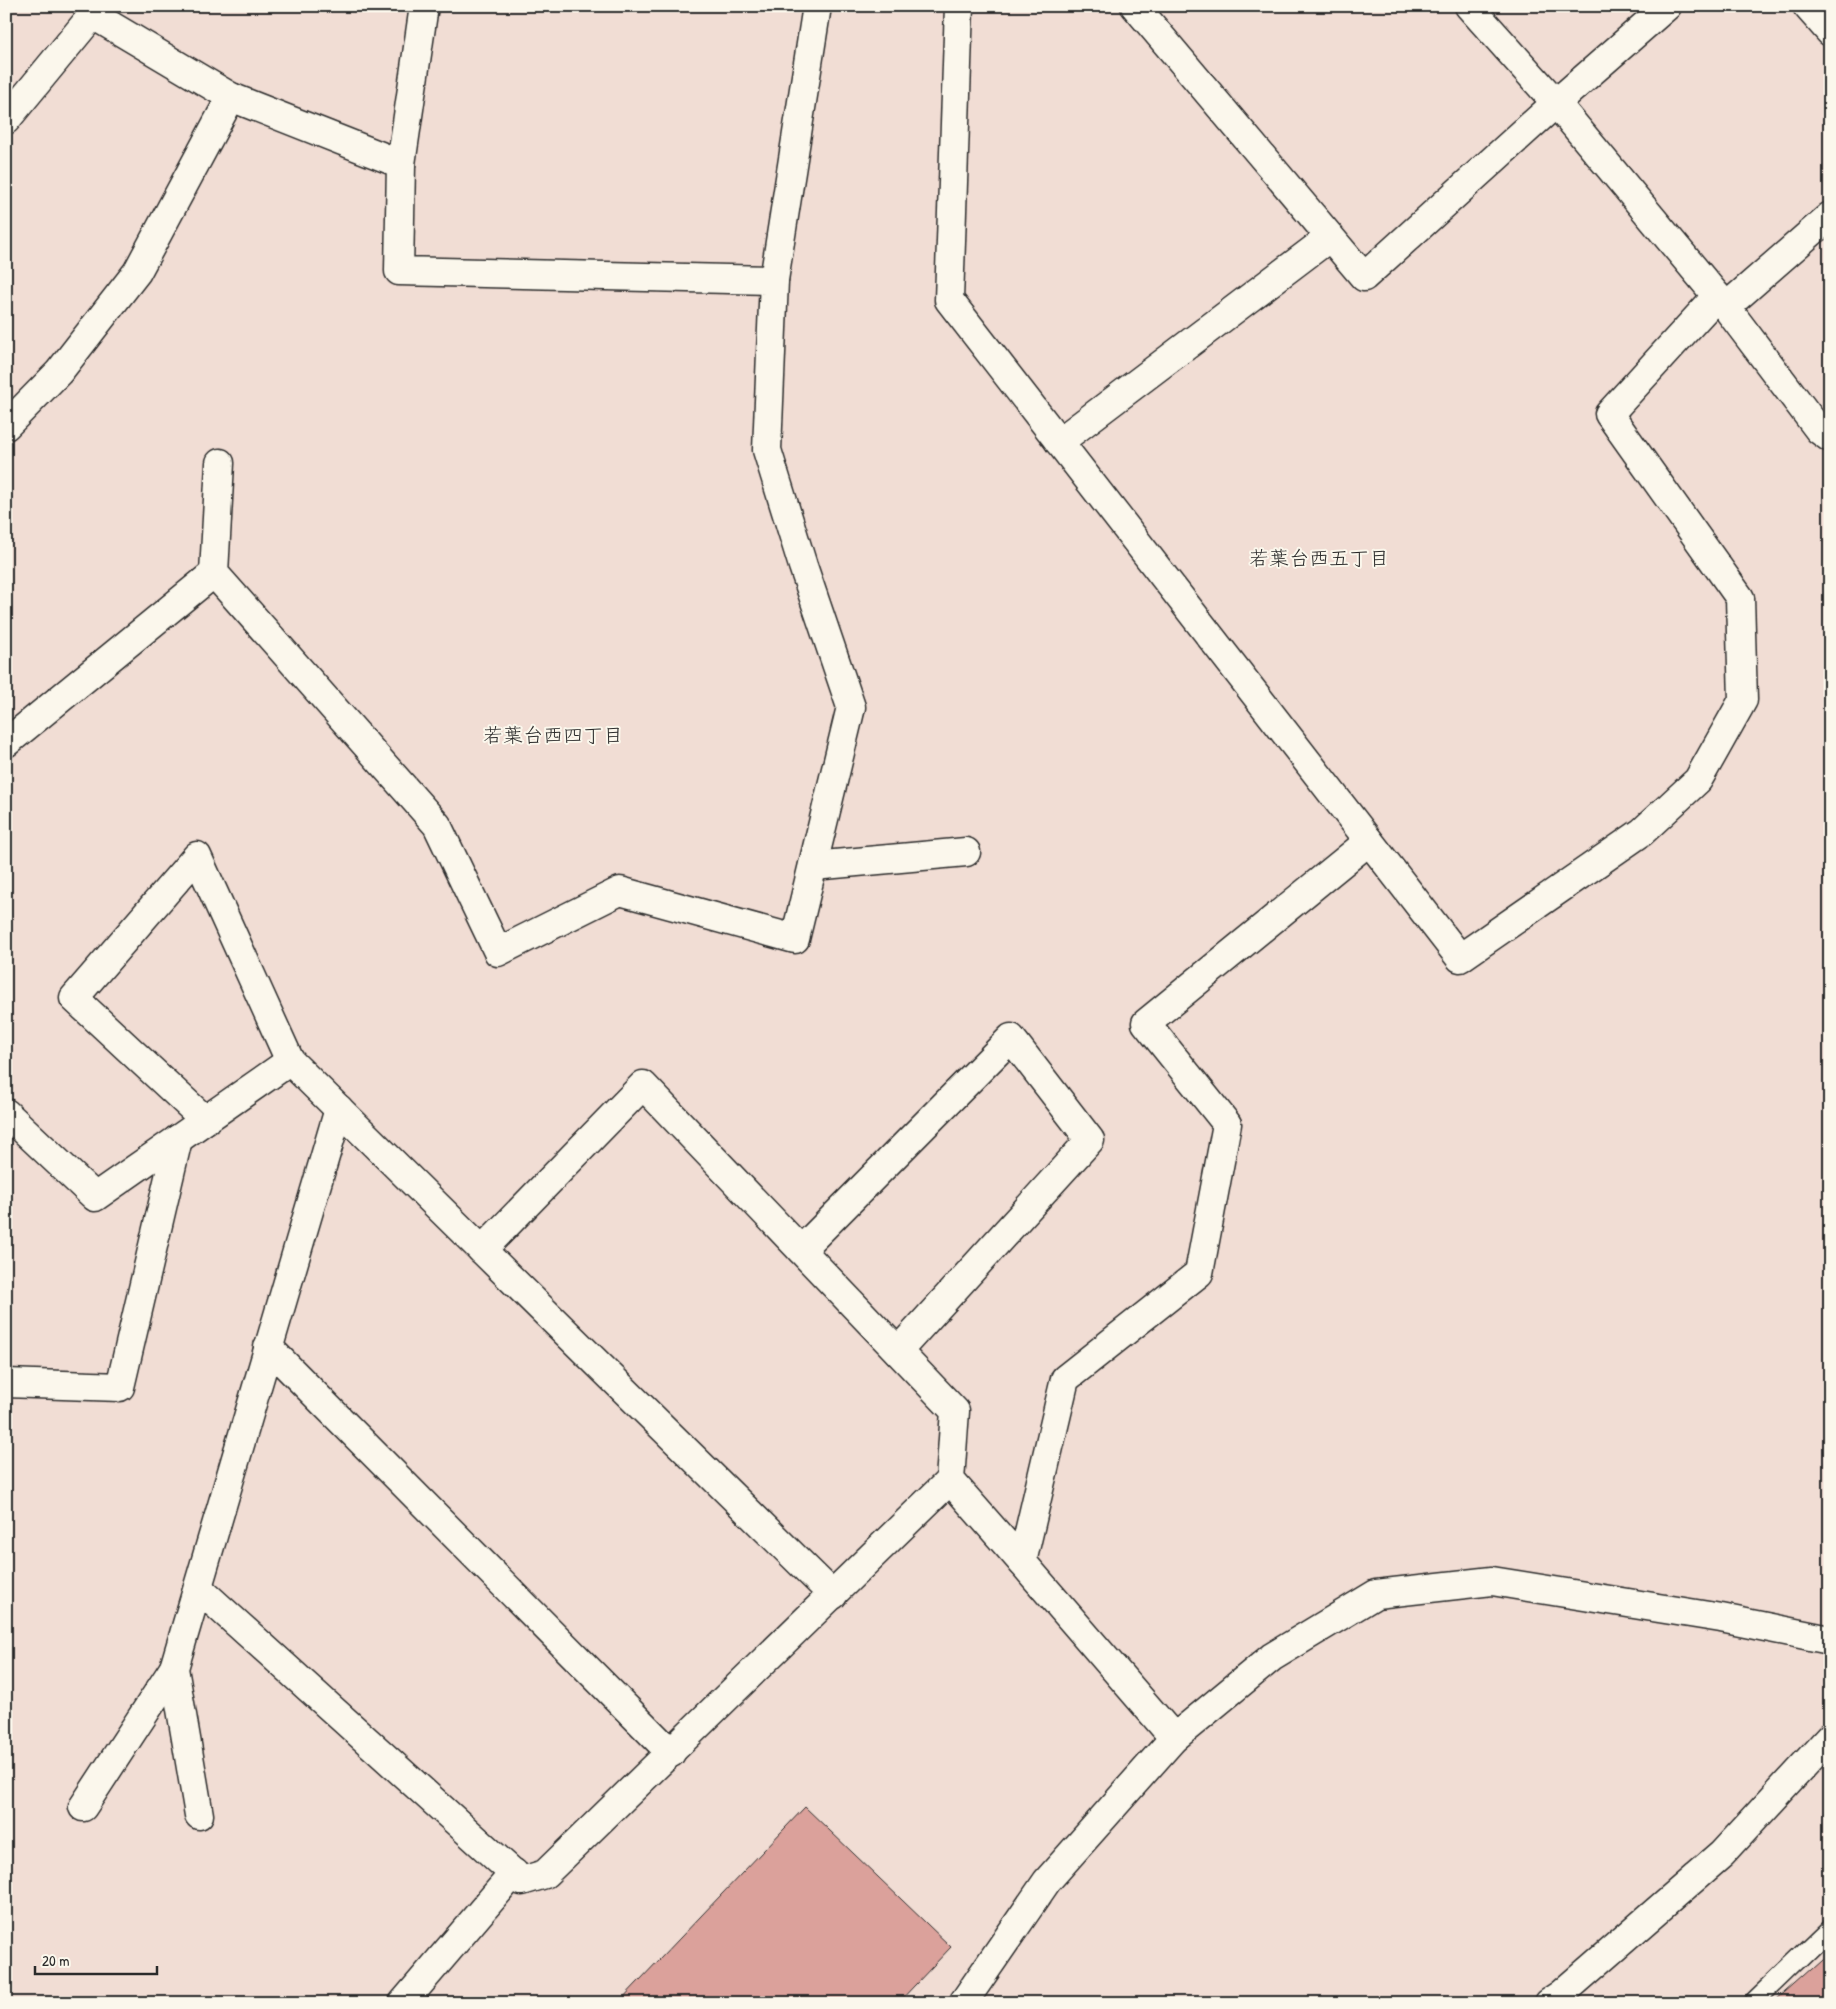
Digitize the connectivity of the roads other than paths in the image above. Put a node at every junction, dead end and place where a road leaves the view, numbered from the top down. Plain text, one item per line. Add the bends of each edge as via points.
1 (424, 6) edge
2 (817, 6) edge
3 (959, 6) edge
4 (1135, 6) edge
5 (1469, 6) edge
6 (1667, 6) edge
7 (1807, 6) edge
8 (96, 10) edge
9 (1830, 32) edge
10 (231, 97) junction
11 (1556, 103) junction
12 (6, 120) edge
13 (402, 164) junction
14 (1830, 216) edge
15 (1330, 237) junction
16 (774, 280) junction
17 (1722, 302) junction
18 (6, 426) edge
19 (1830, 438) edge
20 (1060, 442) junction
21 (220, 463) dead end
22 (214, 573) junction
23 (6, 743) edge
24 (1369, 841) junction
25 (966, 852) dead end
26 (813, 866) junction
27 (290, 1061) junction
28 (339, 1109) junction
29 (7, 1114) edge
30 (205, 1120) junction
31 (178, 1139) junction
32 (482, 1250) junction
33 (801, 1250) junction
34 (268, 1348) junction
35 (898, 1351) junction
36 (6, 1383) edge
37 (950, 1480) junction
38 (1022, 1562) junction
39 (198, 1588) junction
40 (833, 1595) junction
41 (1830, 1640) edge
42 (174, 1668) junction
43 (1830, 1737) edge
44 (1174, 1738) junction
45 (671, 1753) junction
46 (84, 1807) dead end
47 (199, 1815) dead end
48 (514, 1873) junction
49 (1830, 1929) edge
50 (403, 2003) edge
51 (963, 2003) edge
52 (1548, 2003) edge
53 (1753, 2003) edge

1 - 13 street
2 - 16 street
3 - 20 street via 948,300
4 - 15 street
5 - 11 street
6 - 11 street
7 - 9 street
8 - 10 street
8 - 12 street
10 - 13 street
10 - 18 street via 137,272 59,372
11 - 15 street via 1364,277
11 - 17 street
13 - 16 street via 399,271
14 - 17 street
15 - 20 street
16 - 26 street via 767,450 851,707
17 - 19 street via 1819,430
17 - 24 street via 1609,414 1740,598 1742,700 1698,780 1642,832 1460,958
20 - 24 street
21 - 22 street
22 - 23 street
22 - 26 street via 437,825 498,952 620,891 795,938
24 - 38 street via 1146,1023 1227,1124 1199,1273 1065,1379
25 - 26 street
27 - 28 street
27 - 30 street
27 - 30 street via 198,856 74,998
28 - 32 street
28 - 34 street
29 - 31 street via 95,1197
30 - 31 street
31 - 36 street via 120,1387
32 - 33 street via 643,1085
32 - 40 street
33 - 35 street
33 - 35 street via 1011,1038 1090,1140
34 - 39 street
34 - 45 street
35 - 37 street via 955,1411
37 - 38 street
37 - 40 street
38 - 44 street
39 - 42 street
39 - 48 street
40 - 45 street
41 - 44 street via 1721,1618 1492,1581 1376,1594 1272,1657
42 - 46 street
42 - 47 street
43 - 52 street via 1722,1854
44 - 51 street via 1047,1881
45 - 48 street via 544,1874 522,1881
48 - 50 street
49 - 53 lane

